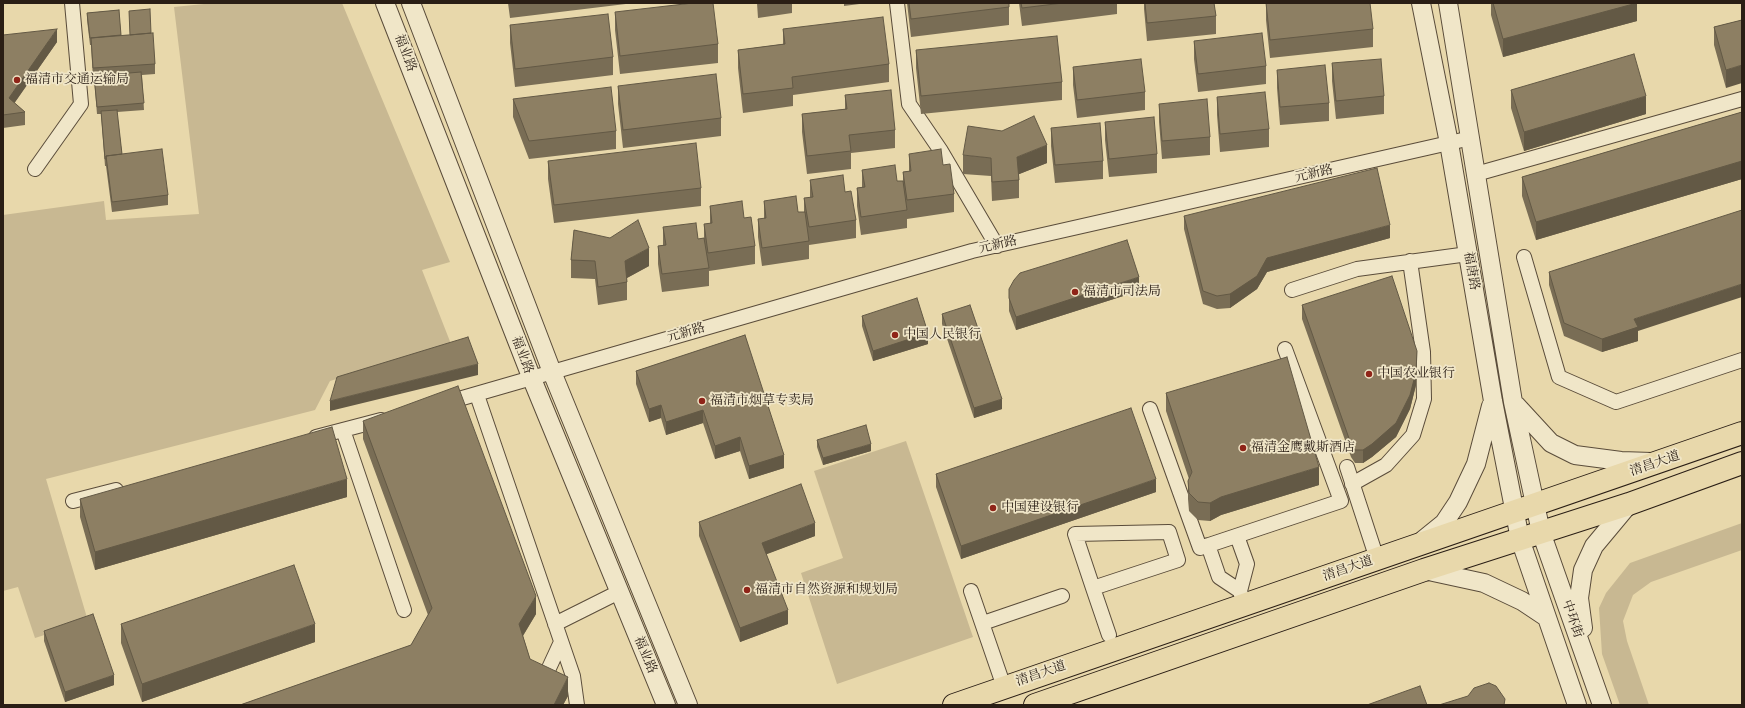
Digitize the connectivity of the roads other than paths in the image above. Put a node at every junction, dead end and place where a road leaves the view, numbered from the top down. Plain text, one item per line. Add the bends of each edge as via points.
1 (72, 3) edge
2 (385, 3) edge
3 (411, 3) edge
4 (897, 3) edge
5 (1421, 3) edge
6 (1448, 3) edge
7 (1742, 99) edge
8 (1471, 138) junction
9 (1449, 144) junction
10 (35, 169) dead end
11 (1476, 174) junction
12 (998, 246) junction
13 (1468, 254) junction
14 (1524, 257) dead end
15 (1410, 261) junction
16 (1292, 290) dead end
17 (1285, 349) dead end
18 (1742, 360) edge
19 (552, 372) junction
20 (532, 379) junction
21 (476, 395) junction
22 (1493, 401) junction
23 (1513, 402) junction
24 (432, 406) edge
25 (1150, 409) dead end
26 (395, 416) edge
27 (343, 430) junction
28 (1742, 433) edge
29 (304, 440) edge
30 (1661, 462) junction
31 (1742, 463) edge
32 (1346, 467) dead end
33 (1352, 484) junction
34 (127, 487) edge
35 (73, 501) dead end
36 (1629, 504) junction
37 (1535, 505) junction
38 (1514, 512) junction
39 (1541, 532) junction
40 (1237, 536) junction
41 (1520, 539) junction
42 (1208, 545) junction
43 (1416, 545) junction
44 (1376, 559) junction
45 (1424, 570) junction
46 (1093, 588) junction
47 (971, 591) dead end
48 (619, 592) junction
49 (1062, 596) dead end
50 (1242, 598) junction
51 (404, 610) dead end
52 (1546, 617) junction
53 (983, 623) junction
54 (555, 624) junction
55 (1109, 635) dead end
56 (561, 642) junction
57 (1586, 660) junction
58 (678, 680) junction
59 (1004, 687) junction
60 (662, 700) edge
61 (532, 705) edge
62 (578, 705) edge
63 (688, 705) edge
64 (700, 705) edge
65 (954, 705) edge
66 (1035, 705) edge
67 (1576, 705) edge
68 (1602, 705) edge

1 - 10 street via 81,104
2 - 20 street, 福业路
3 - 19 street, 福业路
4 - 12 street via 909,104
5 - 9 street, 福唐路
6 - 8 street, 福唐路
7 - 11 street
8 - 9 street, 元新路
8 - 11 street, 福唐路
9 - 12 street, 元新路
9 - 13 street, 福唐路
11 - 23 street, 福唐路
12 - 19 street, 元新路 via 972,251
13 - 15 street
13 - 22 street, 福唐路
14 - 18 street via 1559,377 1616,402
15 - 16 street via 1357,269
15 - 33 street via 1423,352 1424,399 1413,435 1386,465
17 - 40 street via 1341,501
19 - 20 street, 元新路
19 - 58 street, 福业路
20 - 21 street, 元新路
20 - 48 street, 福业路
21 - 24 street, 元新路
21 - 54 street
22 - 38 street, 福唐路
22 - 43 street via 1476,464 1458,502 1444,523
23 - 30 street via 1551,443 1575,455 1621,461
23 - 37 street, 福唐路
25 - 42 street via 1200,548
26 - 27 street
27 - 29 street
27 - 51 street
28 - 30 main road, 清昌大道
30 - 37 main road, 清昌大道
31 - 36 main road, 清昌大道
32 - 33 street
33 - 44 street
34 - 35 street
36 - 39 main road, 清昌大道
36 - 57 street via 1594,546 1583,570 1579,598
37 - 38 main road, 清昌大道
37 - 39 street, 福唐路
38 - 41 street, 福唐路
38 - 43 main road, 清昌大道
39 - 41 main road, 清昌大道
39 - 57 street, 中环街
40 - 42 street
40 - 50 street via 1246,564
41 - 45 main road, 清昌大道
41 - 52 street, 中环街
42 - 50 street via 1219,577
43 - 44 main road, 清昌大道
44 - 50 main road, 清昌大道
45 - 52 street via 1484,583 1522,601
45 - 66 main road, 清昌大道
46 - 46 street via 1075,534 1168,532 1178,560
46 - 55 street
47 - 53 street
48 - 54 street
48 - 60 street, 福业路
49 - 53 street
50 - 59 main road, 清昌大道
52 - 67 street, 中环街
53 - 59 street
54 - 56 street
56 - 61 street
56 - 62 street via 573,676
57 - 68 street, 中环街
58 - 63 street, 福业路
58 - 64 street
59 - 65 main road, 清昌大道

